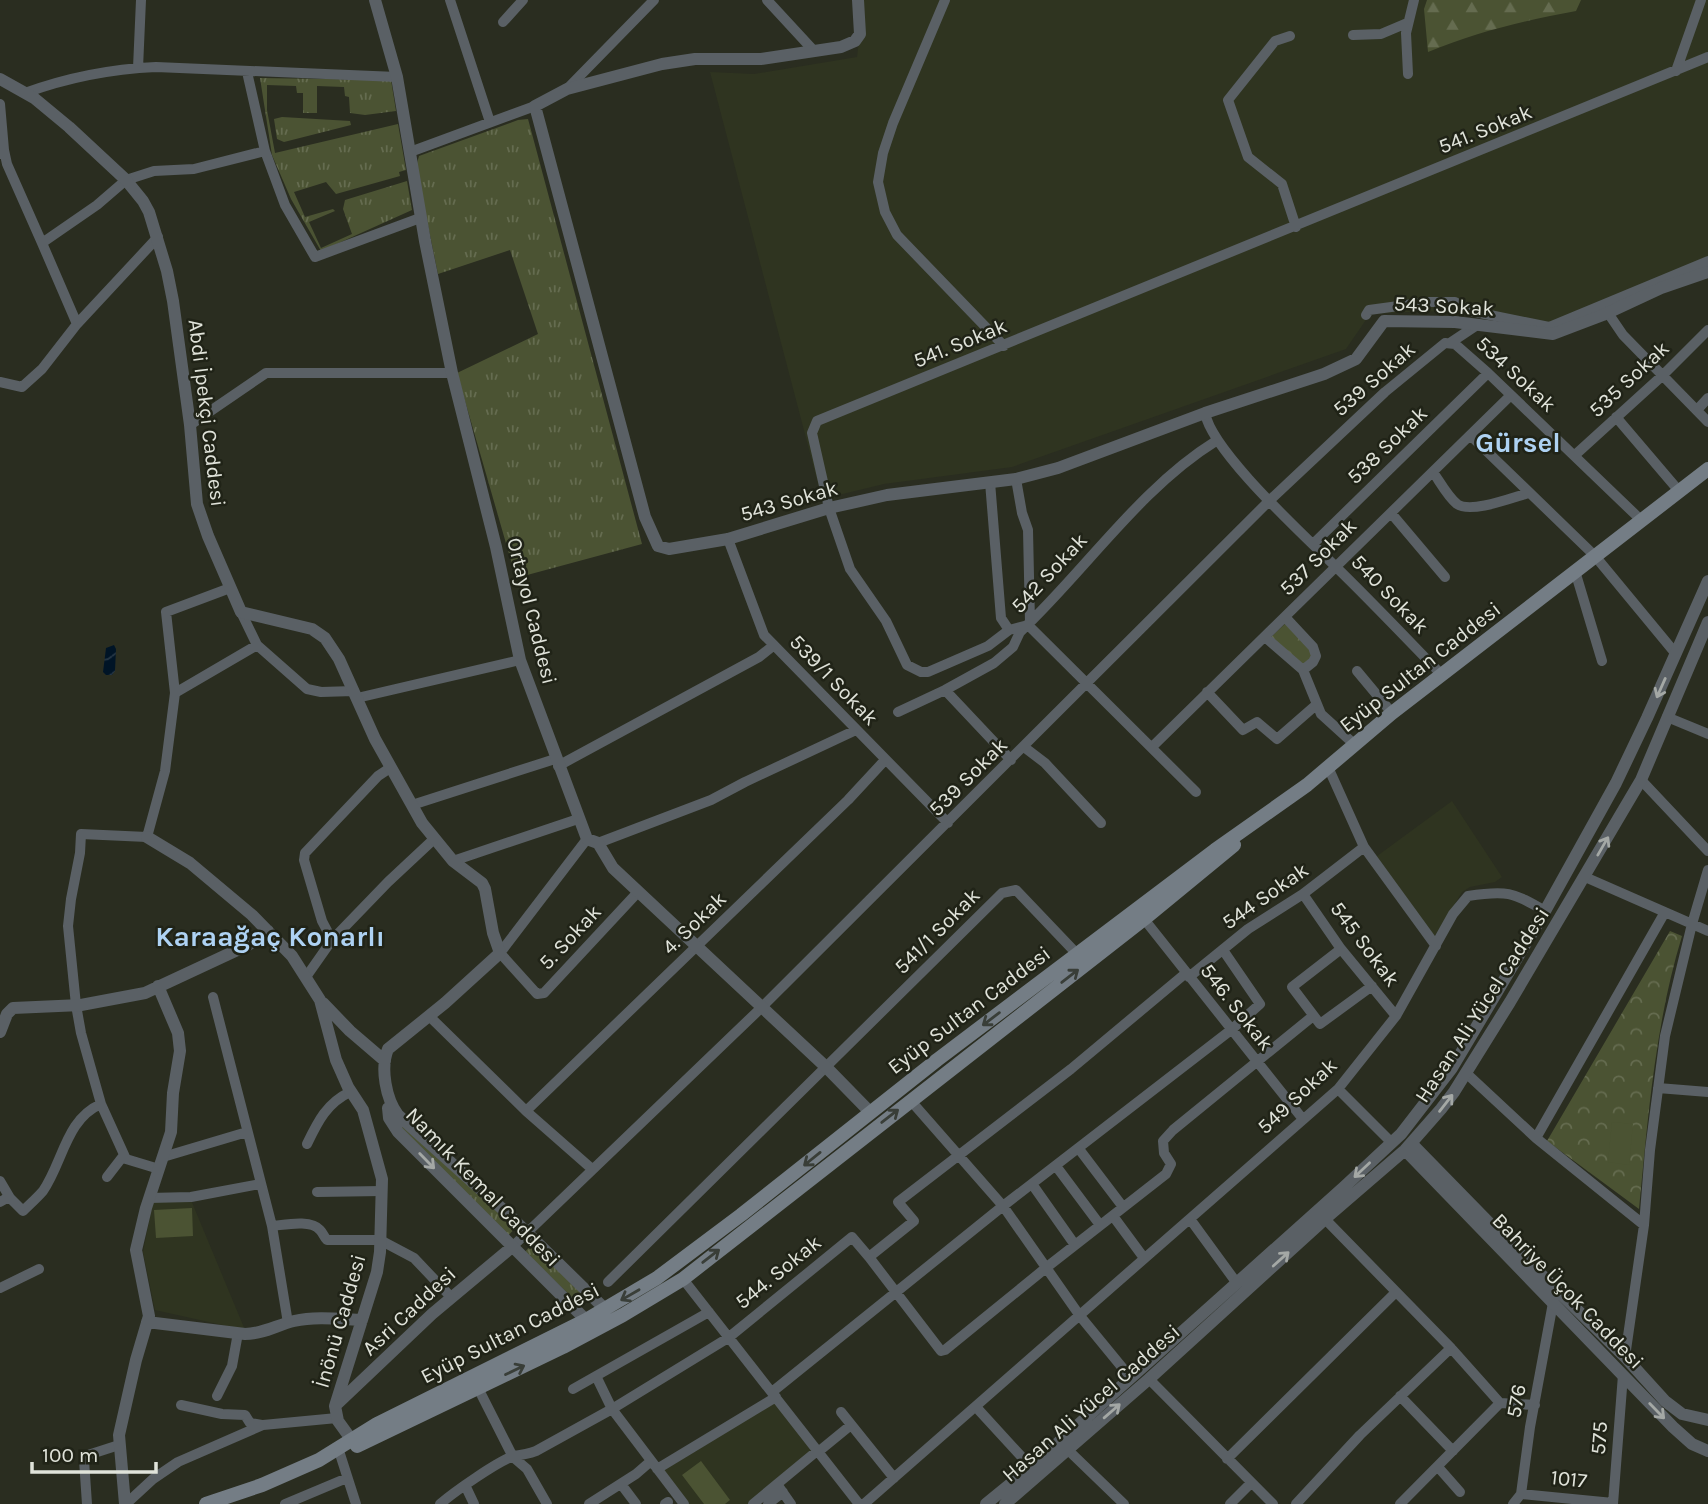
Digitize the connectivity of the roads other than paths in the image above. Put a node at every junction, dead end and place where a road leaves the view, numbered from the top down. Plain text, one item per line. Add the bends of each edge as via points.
1 (141, 0) edge
2 (375, 0) edge
3 (450, 0) edge
4 (523, 0) edge
5 (654, 0) edge
6 (768, 0) edge
7 (858, 0) edge
8 (944, 0) edge
9 (1414, 0) edge
10 (1701, 0) edge
11 (503, 22) dead end
12 (1407, 23) junction
13 (1353, 35) dead end
14 (1290, 36) dead end
15 (814, 51) junction
16 (1708, 57) edge
17 (138, 68) junction
18 (1676, 71) junction
19 (247, 72) junction
20 (1408, 74) dead end
21 (397, 78) junction
22 (0, 79) edge
23 (566, 89) junction
24 (25, 93) junction
25 (0, 104) edge
26 (535, 106) junction
27 (490, 122) junction
28 (265, 151) junction
29 (2, 152) edge
30 (410, 152) junction
31 (126, 180) junction
32 (420, 218) junction
33 (1296, 227) junction
34 (158, 237) junction
35 (43, 243) junction
36 (1708, 261) edge
37 (1708, 272) edge
38 (1608, 313) junction
39 (1366, 315) dead end
40 (76, 324) junction
41 (1477, 325) junction
42 (1708, 330) edge
43 (1452, 343) junction
44 (1004, 346) junction
45 (452, 373) junction
46 (1488, 373) junction
47 (1663, 375) junction
48 (0, 382) edge
49 (1511, 395) junction
50 (1708, 398) edge
51 (1697, 410) junction
52 (1205, 413) junction
53 (1616, 417) junction
54 (1708, 422) edge
55 (190, 425) junction
56 (1471, 436) junction
57 (1216, 441) junction
58 (1575, 455) junction
59 (1708, 469) edge
60 (1433, 472) junction
61 (1016, 479) junction
62 (990, 482) junction
63 (1679, 491) junction
64 (1530, 493) junction
65 (1270, 500) junction
66 (829, 508) junction
67 (1391, 513) junction
68 (1641, 520) junction
69 (728, 540) junction
70 (1313, 544) junction
71 (1595, 556) junction
72 (1336, 566) junction
73 (1575, 571) junction
74 (1445, 577) dead end
75 (1708, 581) edge
76 (230, 588) junction
77 (241, 612) junction
78 (1285, 617) junction
79 (1708, 622) edge
80 (1029, 623) junction
81 (1009, 630) junction
82 (1265, 637) junction
83 (257, 645) junction
84 (774, 645) junction
85 (1676, 654) junction
86 (520, 660) junction
87 (1602, 661) dead end
88 (1303, 670) junction
89 (1357, 671) dead end
90 (1442, 675) junction
91 (1088, 683) junction
92 (945, 690) junction
93 (1207, 692) junction
94 (175, 694) junction
95 (355, 695) junction
96 (1316, 705) junction
97 (898, 712) dead end
98 (1392, 713) junction
99 (1667, 717) junction
100 (856, 730) junction
101 (1708, 734) edge
102 (1354, 744) junction
103 (1024, 747) junction
104 (1152, 747) junction
105 (886, 760) junction
106 (1011, 760) junction
107 (557, 762) junction
108 (1328, 767) junction
109 (390, 768) junction
110 (1641, 780) junction
111 (1196, 792) dead end
112 (412, 805) junction
113 (579, 818) junction
114 (948, 823) junction
115 (1101, 823) dead end
116 (1243, 832) junction
117 (147, 837) junction
118 (434, 839) junction
119 (593, 841) junction
120 (1364, 847) junction
121 (1708, 851) edge
122 (453, 861) junction
123 (1708, 870) edge
124 (1585, 877) junction
125 (638, 892) junction
126 (1303, 894) junction
127 (1545, 911) junction
128 (1665, 912) junction
129 (1144, 919) junction
130 (1692, 924) junction
131 (268, 931) junction
132 (1708, 931) edge
133 (332, 940) junction
134 (698, 946) junction
135 (1436, 946) junction
136 (1341, 949) junction
137 (1223, 950) junction
138 (500, 953) junction
139 (1077, 954) junction
140 (1188, 975) junction
141 (306, 977) junction
142 (158, 986) junction
143 (1372, 986) junction
144 (213, 997) dead end
145 (320, 1000) junction
146 (76, 1005) junction
147 (761, 1008) junction
148 (429, 1016) junction
149 (1313, 1016) junction
150 (1396, 1016) junction
151 (1231, 1030) junction
152 (0, 1032) edge
153 (385, 1061) junction
154 (1256, 1062) junction
155 (827, 1068) junction
156 (1466, 1073) junction
157 (1338, 1088) junction
158 (1658, 1088) junction
159 (350, 1092) junction
160 (1708, 1092) edge
161 (911, 1101) junction
162 (101, 1104) junction
163 (389, 1106) junction
164 (363, 1110) junction
165 (526, 1111) junction
166 (870, 1112) junction
167 (1302, 1118) junction
168 (247, 1132) junction
169 (1536, 1138) junction
170 (1392, 1143) junction
171 (307, 1144) dead end
172 (1408, 1146) junction
173 (1079, 1149) junction
174 (124, 1155) junction
175 (959, 1155) junction
176 (161, 1163) junction
177 (1056, 1166) junction
178 (592, 1170) junction
179 (107, 1177) dead end
180 (0, 1181) edge
181 (260, 1184) junction
182 (1032, 1184) junction
183 (382, 1191) junction
184 (317, 1192) dead end
185 (10, 1198) junction
186 (149, 1198) junction
187 (0, 1202) edge
188 (1003, 1206) junction
189 (1124, 1208) junction
190 (1113, 1216) junction
191 (1190, 1219) junction
192 (1325, 1219) junction
193 (1644, 1225) junction
194 (272, 1226) junction
195 (1100, 1226) junction
196 (527, 1233) junction
197 (380, 1240) junction
198 (1076, 1245) junction
199 (512, 1247) junction
200 (869, 1257) junction
201 (1144, 1258) junction
202 (1047, 1267) junction
203 (39, 1269) dead end
204 (683, 1279) junction
205 (608, 1282) dead end
206 (1236, 1282) junction
207 (0, 1288) edge
208 (897, 1292) junction
209 (1396, 1292) junction
210 (451, 1297) junction
211 (1553, 1303) junction
212 (605, 1309) junction
213 (709, 1312) junction
214 (1080, 1316) junction
215 (362, 1320) junction
216 (586, 1320) junction
217 (147, 1322) junction
218 (288, 1323) junction
219 (238, 1333) junction
220 (728, 1338) junction
221 (1451, 1348) junction
222 (1625, 1357) junction
223 (596, 1376) junction
224 (1623, 1376) junction
225 (1130, 1377) junction
226 (1149, 1380) junction
227 (478, 1388) junction
228 (572, 1389) dead end
229 (774, 1395) junction
230 (217, 1396) dead end
231 (1400, 1396) junction
232 (1500, 1403) junction
233 (181, 1405) dead end
234 (1535, 1405) junction
235 (976, 1407) junction
236 (612, 1409) junction
237 (336, 1412) junction
238 (841, 1412) dead end
239 (1708, 1420) edge
240 (263, 1425) junction
241 (851, 1425) junction
242 (351, 1439) junction
243 (119, 1445) junction
244 (1068, 1450) junction
245 (1453, 1451) junction
246 (1708, 1451) edge
247 (818, 1452) junction
248 (340, 1454) junction
249 (513, 1457) junction
250 (1227, 1459) junction
251 (320, 1460) junction
252 (654, 1465) junction
253 (1438, 1466) junction
254 (1031, 1467) junction
255 (346, 1478) junction
256 (894, 1478) junction
257 (1251, 1483) junction
258 (621, 1484) junction
259 (466, 1485) junction
260 (780, 1488) junction
261 (1460, 1492) dead end
262 (1521, 1494) junction
263 (1613, 1503) edge
264 (87, 1504) edge
265 (125, 1504) edge
266 (206, 1504) edge
267 (285, 1504) edge
268 (356, 1504) edge
269 (440, 1504) edge
270 (474, 1504) edge
271 (547, 1504) edge
272 (589, 1504) edge
273 (636, 1504) edge
274 (684, 1504) edge
275 (753, 1504) edge
276 (768, 1504) edge
277 (791, 1504) edge
278 (861, 1504) edge
279 (986, 1504) edge
280 (1005, 1504) edge
281 (1124, 1504) edge
282 (1230, 1504) edge
283 (1272, 1504) edge
284 (1296, 1504) edge
285 (1400, 1504) edge
286 (1513, 1504) edge

1 - 17 street
2 - 21 street, Ortayol Caddesi
3 - 27 street
4 - 11 street
5 - 23 street
6 - 15 street
7 - 15 street via 860,34 855,41
8 - 44 street via 893,122 878,182 885,212 897,235
9 - 12 street
10 - 18 street
12 - 13 street via 1381,34
12 - 20 street
14 - 33 street via 1275,41 1228,100 1248,158 1282,184
15 - 23 street via 761,59 676,61
16 - 18 street, 541. Sokak
17 - 19 street
17 - 24 street via 52,83
18 - 33 street, 541. Sokak
19 - 21 street
19 - 28 street
21 - 30 street, Ortayol Caddesi
22 - 24 street, Abdi İpekçi Caddesi
23 - 26 street
24 - 31 street, Abdi İpekçi Caddesi
25 - 29 street
26 - 27 street
26 - 69 street, 543 Sokak via 653,536 669,549
27 - 30 street
28 - 31 street
28 - 32 street via 285,205 315,257
29 - 35 street
30 - 32 street, Ortayol Caddesi
31 - 34 street, Abdi İpekçi Caddesi via 144,201
31 - 35 street
32 - 45 street, Ortayol Caddesi
33 - 44 street, 541. Sokak
34 - 40 street
34 - 55 street, Abdi İpekçi Caddesi via 173,301
35 - 40 street
36 - 39 street via 1549,327 1470,311 1455,302 1369,310
37 - 38 street, 543 Sokak
38 - 41 street, 543 Sokak via 1553,334
38 - 47 street
40 - 48 street via 22,387
41 - 43 street, 539 Sokak
41 - 52 street, 543 Sokak via 1384,321 1356,359
42 - 47 street, 535 Sokak
43 - 46 street, 534 Sokak
43 - 65 street, 539 Sokak via 1445,343 1385,391
44 - 66 street, 541. Sokak via 817,421 812,433
45 - 55 street via 266,373
45 - 86 street, Ortayol Caddesi
46 - 49 street, 534 Sokak
46 - 70 street, 538 Sokak
47 - 51 street
47 - 53 street, 535 Sokak
49 - 56 street, 537 Sokak
49 - 58 street, 534 Sokak
50 - 51 street
51 - 54 street
52 - 57 street, 540 Sokak
52 - 61 street, 543 Sokak
53 - 58 street, 535 Sokak
53 - 63 street
55 - 76 street, Abdi İpekçi Caddesi via 197,504
56 - 60 street, 537 Sokak
56 - 64 street
57 - 65 street, 540 Sokak
57 - 80 street, 542 Sokak via 1169,477
58 - 68 street, 534 Sokak
59 - 63 main road, Eyüp Sultan Caddesi
60 - 64 street via 1464,507
60 - 67 street, 537 Sokak
61 - 62 street, 543 Sokak
61 - 80 street via 1028,530
62 - 66 street, 543 Sokak via 887,495
62 - 81 street via 1001,618
63 - 68 main road, Eyüp Sultan Caddesi
64 - 71 street
65 - 70 street, 540 Sokak
65 - 91 street, 539 Sokak
66 - 69 street, 543 Sokak
66 - 81 street, 541. Sokak via 850,569 886,621 907,665 928,672 988,646
67 - 72 street, 537 Sokak
67 - 74 street
68 - 71 main road, Eyüp Sultan Caddesi
69 - 84 street, 539/1 Sokak via 764,635
70 - 72 street, 540 Sokak
71 - 73 main road, Eyüp Sultan Caddesi
71 - 85 street
72 - 78 street, 537 Sokak
72 - 90 street, 540 Sokak
73 - 87 street
73 - 90 main road, Eyüp Sultan Caddesi
75 - 85 street
76 - 77 street, Abdi İpekçi Caddesi
76 - 94 street via 166,612
77 - 83 street
77 - 95 street via 319,632 332,646
78 - 82 street, 537 Sokak
78 - 88 street via 1313,647 1314,662
79 - 99 street, Hasan Ali Yücel Caddesi
80 - 81 street, 541. Sokak
80 - 91 street
80 - 92 street, 542 Sokak via 1004,655
82 - 88 street
82 - 93 street, 537 Sokak
83 - 94 street
83 - 95 street via 307,689
84 - 100 street, 539/1 Sokak
84 - 107 street via 760,657
85 -> 127 street via 1616,783
86 - 95 street
86 - 107 street, Ortayol Caddesi
88 - 96 street
89 - 98 street
90 - 98 main road, Eyüp Sultan Caddesi
91 - 103 street, 539 Sokak
91 - 104 street
92 - 97 street, 542 Sokak
92 - 106 street
93 - 96 street via 1243,730 1257,722 1277,740
93 - 104 street, 537 Sokak
94 - 117 street via 165,771
95 - 109 street
96 - 102 street
98 - 102 main road, Eyüp Sultan Caddesi
99 - 101 street
99 - 110 street, Hasan Ali Yücel Caddesi
100 - 105 street, 539/1 Sokak
100 - 119 street via 711,800
102 - 108 main road, Eyüp Sultan Caddesi
103 - 106 street, 539 Sokak
103 - 115 street
104 - 111 street
105 - 114 street, 539/1 Sokak
105 - 134 street, 4. Sokak
106 - 114 street, 539 Sokak
107 - 112 street
107 - 113 street, Ortayol Caddesi
108 - 116 main road, Eyüp Sultan Caddesi
108 - 120 street
109 - 112 street
109 - 133 street via 378,775 305,853 322,921
110 - 121 street
124 -> 110 street, Hasan Ali Yücel Caddesi
112 - 118 street
113 - 119 street, Ortayol Caddesi
113 - 122 street
114 - 147 street, 539 Sokak
116 - 129 main road via 1230,849
116 - 139 main road, Eyüp Sultan Caddesi
117 - 131 street, İnönü Caddesi via 190,863
117 - 146 street via 81,834 68,926
118 - 122 street
118 - 133 street
119 - 125 street, Ortayol Caddesi
119 - 138 street
120 - 126 street, 544 Sokak
120 - 135 street
122 - 138 street via 482,883
123 - 130 street
124 - 128 street
124 - 156 street, Hasan Ali Yücel Caddesi
125 - 134 street, Ortayol Caddesi
125 - 138 street, 5. Sokak via 544,993 531,989
126 - 136 street, 545 Sokak
126 - 137 street, 544 Sokak
127 - 135 street, 549 Sokak via 1516,894 1468,896
127 - 170 street via 1444,1081
128 - 130 street
128 - 169 street
129 - 140 street, 546. Sokak
161 -> 129 main road
130 - 132 street
130 - 158 street via 1665,1036
131 - 141 street, İnönü Caddesi
131 - 142 street
133 - 141 street
134 - 147 street, Ortayol Caddesi
134 - 165 street, 4. Sokak
135 - 150 street, 549 Sokak
136 - 143 street, 545 Sokak
136 - 149 street via 1292,987
137 - 140 street, 544 Sokak
137 - 151 street via 1260,1004
138 - 148 street
139 - 155 street, 541/1 Sokak via 1016,890 1006,891
139 -> 166 main road, Eyüp Sultan Caddesi
140 - 151 street, 546. Sokak
140 - 175 street, 544 Sokak
141 - 145 street, İnönü Caddesi
142 - 146 street via 126,998
142 - 176 street via 181,1044 173,1121
143 - 149 street via 1320,1024
143 - 150 street, 545 Sokak
144 - 168 street
145 - 153 street
145 - 159 street, İnönü Caddesi via 331,1046
146 - 152 street via 13,1008
146 - 162 street
147 - 155 street, Ortayol Caddesi
147 - 178 street, 539 Sokak
148 - 153 street via 391,1046
148 - 165 street
149 - 154 street
150 - 157 street, 549 Sokak
151 - 154 street, 546. Sokak
151 - 173 street
153 - 163 street, Namık Kemal Caddesi
154 - 167 street, 546. Sokak
154 - 189 street via 1163,1141 1171,1164 1166,1174
155 - 166 street, Ortayol Caddesi
155 - 205 street
156 - 169 street
172 -> 156 street, Hasan Ali Yücel Caddesi
157 - 167 street, 549 Sokak
157 - 170 street
158 - 160 street
158 - 193 street
159 - 164 street, İnönü Caddesi
159 - 171 street via 325,1110
161 - 175 street
204 -> 161 main road
162 - 174 street
162 - 185 street via 77,1123 43,1190 23,1211
163 - 164 street
163 - 196 street
163 -> 199 street, Namık Kemal Caddesi via 388,1118 398,1132
164 - 183 street, İnönü Caddesi via 379,1160
165 - 178 street
166 -> 212 main road, Eyüp Sultan Caddesi via 676,1265
167 - 191 street, 549 Sokak
168 - 176 street
168 - 181 street
169 - 193 street
170 -> 206 street
172 - 192 street, Hasan Ali Yücel Caddesi
172 - 211 street, Bahriye Üçok Caddesi
172 - 222 street, Bahriye Üçok Caddesi
173 - 177 street
173 - 189 street
174 - 176 street
174 - 179 street
175 - 188 street
175 - 200 street via 898,1202 914,1221
176 - 186 street
177 - 182 street
177 - 195 street
178 - 196 street, 539 Sokak
180 - 185 street
181 - 186 street via 191,1197
181 - 194 street
182 - 188 street
182 - 198 street
183 - 184 street
183 - 197 street, İnönü Caddesi
185 - 187 street
186 - 217 street via 136,1250 149,1308
188 - 202 street
188 - 208 street
189 - 190 street
190 - 195 street
190 - 201 street
191 - 201 street, 549 Sokak
191 - 206 street
192 - 209 street
226 -> 192 street, Hasan Ali Yücel Caddesi
193 - 222 street
194 - 197 street via 319,1228 327,1240
194 - 218 street
195 - 198 street
196 - 199 street, 539 Sokak
196 - 212 street
197 - 210 street via 414,1258
197 - 215 street, İnönü Caddesi via 377,1272
198 - 202 street
199 - 210 street, Asri Caddesi
199 - 216 street, Namık Kemal Caddesi
200 - 208 street
200 - 220 street, 544. Sokak via 852,1237
201 - 214 street, 549 Sokak
202 - 208 street via 941,1351
202 - 214 street
203 - 207 street
204 - 213 street
227 -> 204 main road via 623,1315
206 - 225 street
208 - 229 street
209 - 221 street
209 - 250 street
210 - 237 street, Asri Caddesi
211 - 224 street, Bahriye Üçok Caddesi
211 - 234 street, 576
212 - 216 main road, Eyüp Sultan Caddesi
213 - 220 street
213 - 223 street
214 - 225 street
214 - 235 street, 549 Sokak
215 - 218 street
215 - 237 street, İnönü Caddesi
216 - 242 main road, Eyüp Sultan Caddesi
217 - 219 street
217 - 243 street
218 - 219 street via 258,1334
219 - 230 street via 232,1366
220 - 229 street
220 - 236 street, 544. Sokak
221 - 231 street
221 - 232 street
222 - 239 street, Bahriye Üçok Caddesi via 1674,1409
223 - 228 street
223 - 236 street
224 -> 246 street, Bahriye Üçok Caddesi via 1684,1438
224 - 263 street, 575
225 - 254 street
244 -> 226 street, Hasan Ali Yücel Caddesi
226 - 250 street
227 - 248 main road
227 - 249 street
229 - 247 street
229 - 252 street
231 - 245 street
231 - 284 street
232 - 234 street
232 - 245 street
233 - 240 street via 246,1415 250,1423
234 - 262 street, 576
235 - 254 street
235 - 256 street, 549 Sokak
236 - 249 street, 544. Sokak via 536,1451
236 - 252 street
237 - 240 street
237 - 242 street, İnönü Caddesi
238 - 241 street
240 - 265 street via 178,1462
241 - 247 street
241 - 256 street
242 - 251 main road, Eyüp Sultan Caddesi
243 - 264 street via 85,1460
243 - 265 street
244 - 280 street, Hasan Ali Yücel Caddesi
244 - 281 street
245 - 253 street
247 - 260 street
247 - 278 street
248 - 251 main road
248 - 255 street
249 - 259 street, 544. Sokak
249 - 271 street via 527,1469
250 - 257 street
251 - 266 main road, Eyüp Sultan Caddesi
252 - 258 street
252 - 274 street
253 - 261 street
253 - 285 street
254 - 279 street
255 - 267 street
255 - 268 street
256 - 278 street, 549 Sokak
257 - 282 street
257 - 283 street
258 - 272 street
258 - 273 street
259 - 269 street, 544. Sokak
259 - 270 street
260 - 275 street
260 - 276 street
260 - 277 street
262 - 263 street, 1017
262 - 286 street, 576

